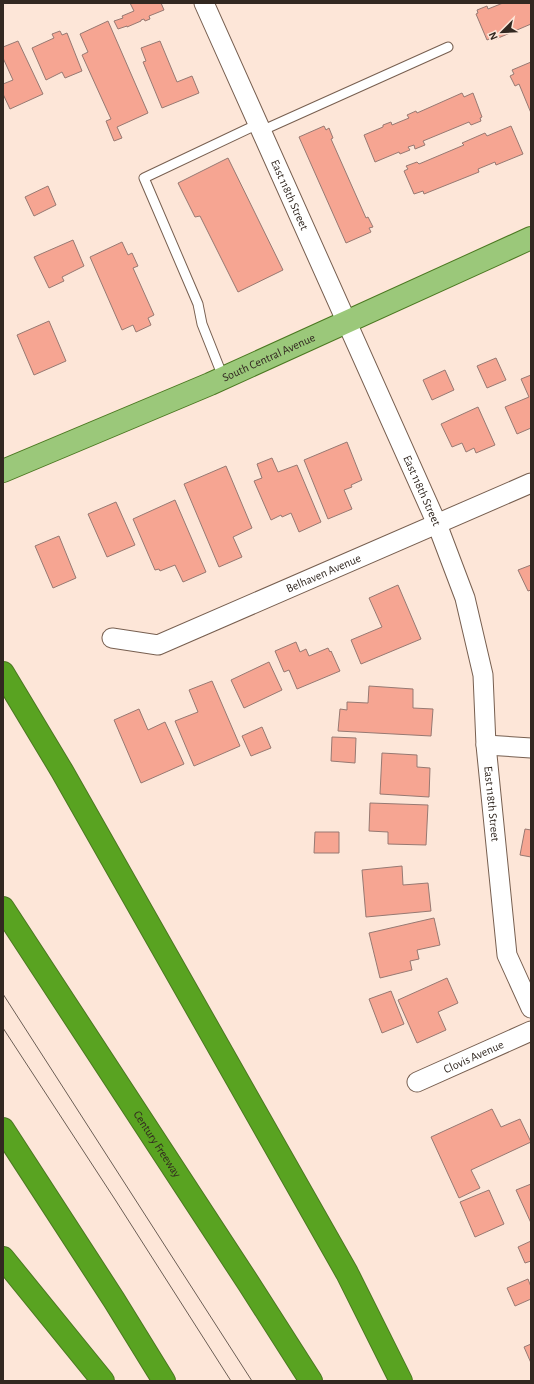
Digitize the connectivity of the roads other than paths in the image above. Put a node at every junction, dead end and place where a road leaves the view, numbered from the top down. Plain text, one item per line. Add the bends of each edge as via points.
1 (204, 3) edge
2 (448, 47) dead end
3 (260, 127) junction
4 (531, 238) edge
5 (346, 322) junction
6 (223, 377) junction
7 (3, 471) edge
8 (531, 483) edge
9 (437, 524) junction
10 (112, 638) dead end
11 (3, 673) edge
12 (486, 745) junction
13 (531, 748) edge
14 (3, 908) edge
15 (531, 1008) edge
16 (531, 1031) edge
17 (417, 1082) dead end
18 (3, 1129) edge
19 (3, 1258) edge
20 (103, 1381) edge
21 (164, 1381) edge
22 (311, 1381) edge
23 (401, 1381) edge

1 - 3 street, East 118th Street
2 - 3 lane
3 - 5 street, East 118th Street
3 - 6 lane via 144,178 198,304 202,324
4 - 5 main road, South Central Avenue
5 - 6 main road, South Central Avenue
5 - 9 street, East 118th Street
6 - 7 main road, South Central Avenue
8 - 9 street, Belhaven Avenue
9 - 10 street, Belhaven Avenue via 158,645
9 - 12 street, East 118th Street via 465,598 483,675
11 - 23 highway via 347,1273
12 - 13 street
12 - 15 street, East 118th Street via 507,955
14 - 22 highway, Century Freeway
16 - 17 street, Clovis Avenue
18 - 21 highway
19 - 20 highway

